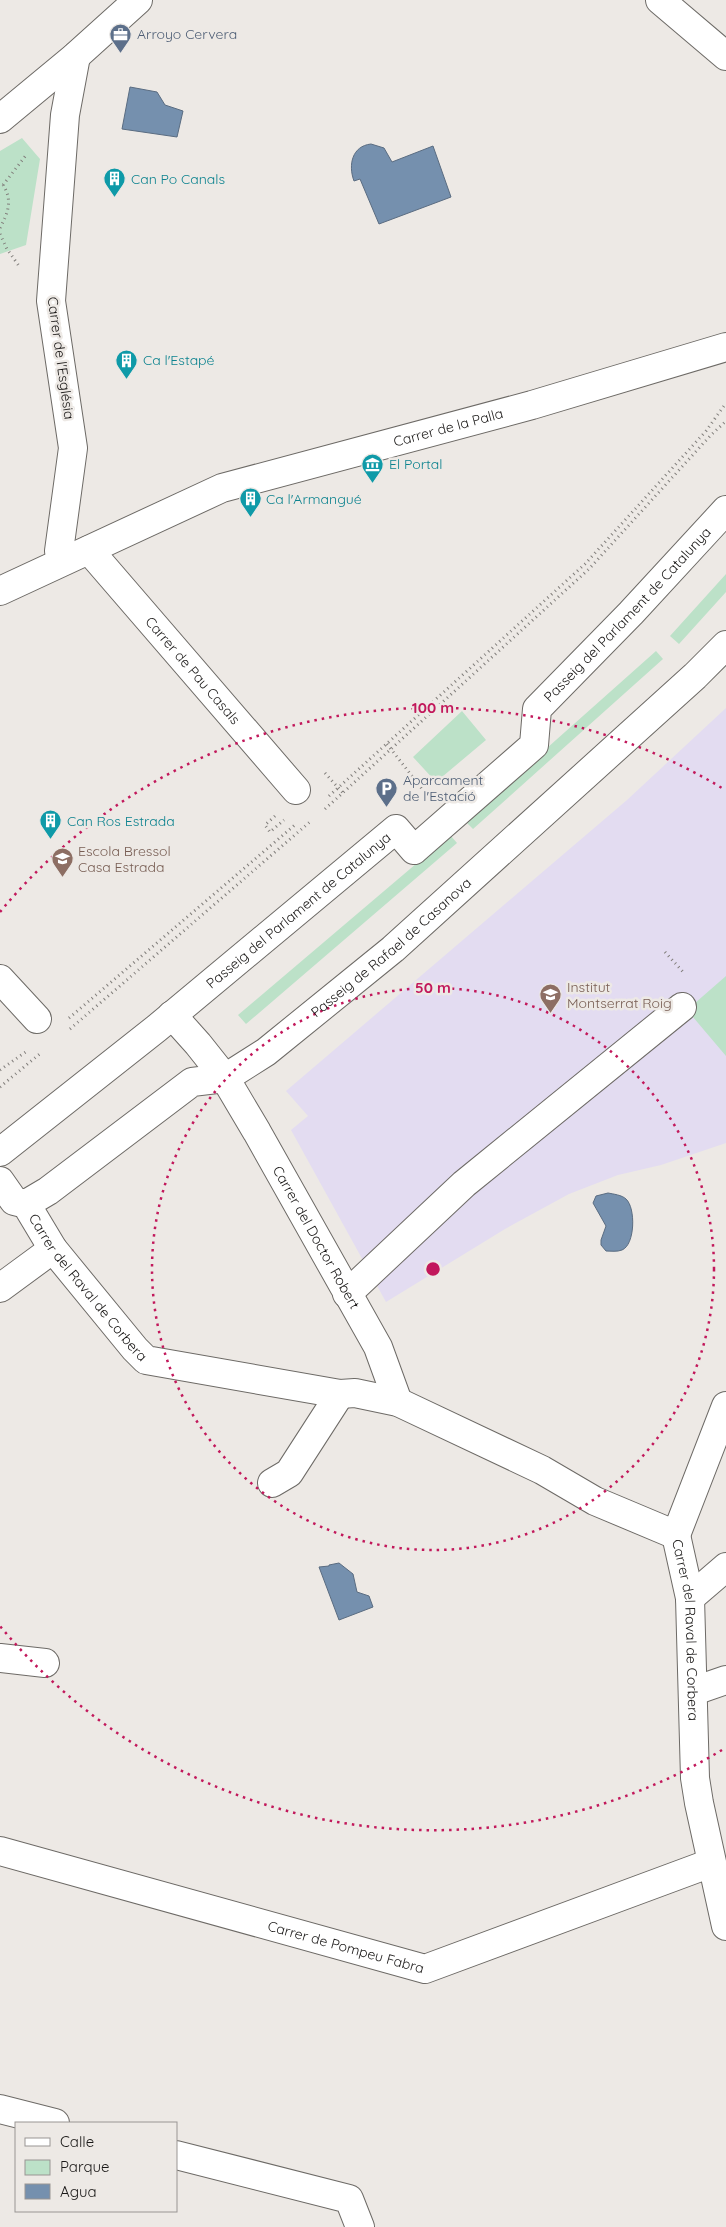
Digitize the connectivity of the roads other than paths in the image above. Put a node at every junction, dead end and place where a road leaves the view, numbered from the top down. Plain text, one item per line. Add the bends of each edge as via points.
1 (138, 0) edge
2 (670, 3) edge
3 (76, 56) junction
4 (726, 56) edge
5 (0, 118) edge
6 (726, 347) edge
7 (726, 510) edge
8 (89, 550) junction
9 (62, 561) junction
10 (0, 591) edge
11 (726, 644) edge
12 (296, 790) dead end
13 (0, 979) edge
14 (682, 1007) dead end
15 (172, 1015) junction
16 (37, 1019) dead end
17 (225, 1078) junction
18 (0, 1152) edge
19 (0, 1181) edge
20 (26, 1204) junction
21 (53, 1249) junction
22 (0, 1288) edge
23 (347, 1294) junction
24 (382, 1359) junction
25 (348, 1393) junction
26 (398, 1402) junction
27 (726, 1406) edge
28 (272, 1483) dead end
29 (676, 1535) junction
30 (726, 1567) edge
31 (690, 1598) junction
32 (0, 1658) edge
33 (46, 1663) dead end
34 (726, 1680) edge
35 (694, 1691) junction
36 (0, 1851) edge
37 (712, 1864) junction
38 (726, 1926) edge
39 (0, 2109) edge
40 (51, 2122) edge
41 (178, 2155) edge
42 (360, 2227) edge

1 - 3 street
2 - 4 street
3 - 5 street
3 - 9 street, Carrer de l'Església via 65,115 51,301 73,448 59,551
6 - 8 street, Carrer de la Palla via 532,405 222,488
7 - 15 street, Passeig del Parlament de Catalunya via 536,709 534,746 414,850 396,829
8 - 9 street, Carrer de la Palla
8 - 12 street, Carrer de Pau Casals
9 - 10 street
11 - 17 street, Passeig de Rafael de Casanova via 695,676 393,949 266,1052
13 - 16 street
14 - 23 street via 464,1184
15 - 17 street, Carrer del Doctor Robert
15 - 18 street, Passeig del Parlament de Catalunya
17 - 20 street, Passeig de Rafael de Casanova via 192,1082 78,1169
17 - 23 street, Carrer del Doctor Robert
19 - 20 street, Carrer del Raval de Corbera via 14,1201
20 - 21 street, Carrer del Raval de Corbera
21 - 22 street
21 - 25 street, Carrer del Raval de Corbera via 146,1360
23 - 24 street, Carrer del Doctor Robert
24 - 25 street via 372,1380
24 - 26 street, Carrer del Doctor Robert
25 - 26 street, Carrer del Raval de Corbera
25 - 28 street via 289,1473
26 - 29 street, Carrer del Raval de Corbera via 542,1470 595,1502
27 - 29 street
29 - 31 street, Carrer del Raval de Corbera
30 - 31 street
31 - 35 street, Carrer del Raval de Corbera
32 - 33 street
34 - 35 street
35 - 37 street, Carrer del Raval de Corbera via 696,1778
36 - 37 street, Carrer de Pompeu Fabra via 425,1969
37 - 38 street, Carrer del Raval de Corbera
39 - 40 street
41 - 42 street via 349,2199

